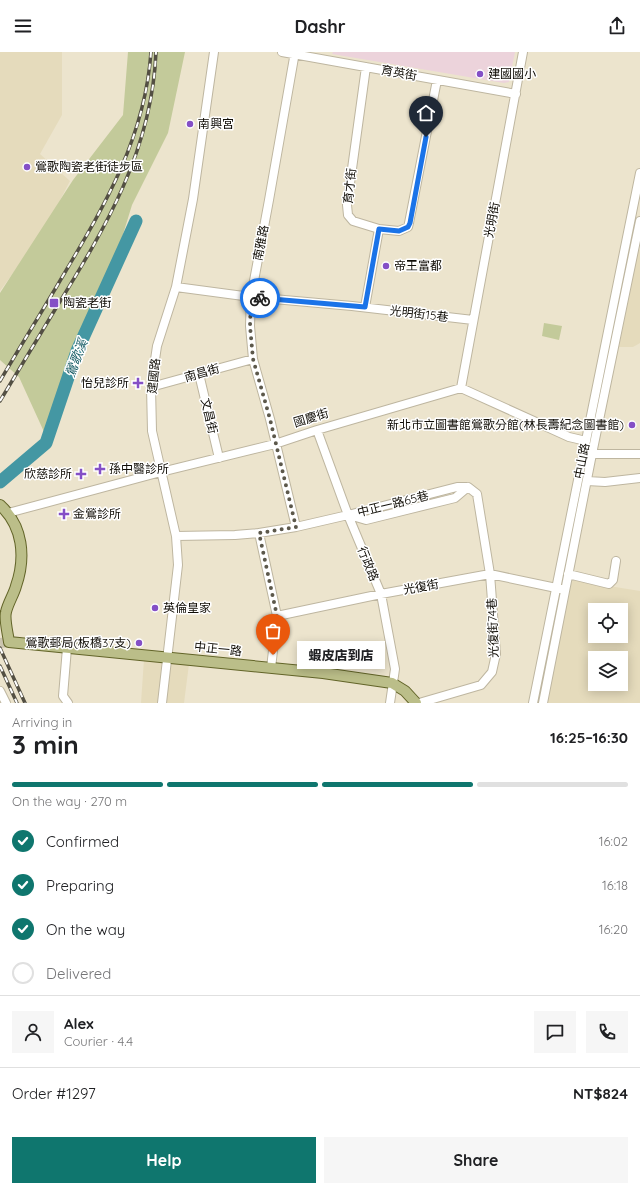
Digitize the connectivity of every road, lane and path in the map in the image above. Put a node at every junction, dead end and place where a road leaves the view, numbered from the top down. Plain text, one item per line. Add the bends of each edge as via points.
1 (214, 52) edge
2 (282, 52) edge
3 (523, 52) edge
4 (295, 53) edge
5 (366, 67) junction
6 (437, 80) junction
7 (516, 94) junction
8 (640, 173) edge
9 (640, 220) edge
10 (379, 229) junction
11 (619, 275) junction
12 (628, 277) junction
13 (176, 287) junction
14 (251, 297) junction
15 (365, 307) junction
16 (473, 320) junction
17 (253, 359) junction
18 (199, 374) junction
19 (151, 387) junction
20 (461, 388) junction
21 (317, 430) junction
22 (586, 441) junction
23 (275, 444) junction
24 (592, 454) junction
25 (640, 454) edge
26 (219, 458) junction
27 (161, 472) junction
28 (640, 478) edge
29 (587, 481) junction
30 (0, 505) edge
31 (4, 514) edge
32 (348, 515) junction
33 (296, 527) junction
34 (259, 533) junction
35 (176, 536) junction
36 (616, 561) dead end
37 (490, 574) junction
38 (568, 574) junction
39 (556, 588) junction
40 (565, 590) junction
41 (381, 594) junction
42 (277, 616) junction
43 (67, 648) junction
44 (168, 657) junction
45 (271, 668) junction
46 (392, 683) junction
47 (0, 691) edge
48 (6, 703) edge
49 (68, 703) edge
50 (162, 703) edge
51 (390, 703) edge
52 (416, 703) edge
53 (419, 703) edge
54 (533, 703) edge
55 (543, 703) edge

1 - 13 street, 建國路 via 194,199
2 - 4 street, 育英街
3 - 7 street, 光明街
4 - 5 street, 育英街
4 - 14 street, 南雅路
5 - 6 street, 育英街
5 - 10 street, 育才街 via 347,205 348,215 353,222
6 - 7 street, 育英街
6 - 10 street via 410,223 408,227 399,231
7 - 16 street, 光明街
8 - 11 street, 中山路
9 - 12 street, 中山路
10 - 15 street
11 - 12 street
11 - 22 street, 中山路
12 - 24 street, 中山路
13 - 14 street, 光明街15巷
13 - 19 street, 建國路 via 157,346
14 - 15 street, 光明街15巷
14 - 17 street, 南雅路
15 - 16 street, 光明街15巷
16 - 20 street, 光明街
17 - 18 street, 南昌街
17 - 23 street, 南雅路
18 - 19 street, 南昌街
18 - 26 street, 文昌街
19 - 27 street, 建國路 via 152,432
20 - 21 street, 國慶街
20 - 22 street via 569,437
21 - 23 street, 國慶街
21 - 32 street, 行政路
22 - 24 street
22 - 39 street, 中山路
23 - 26 street, 國慶街
23 - 33 street, 南雅路
24 - 25 street
24 - 29 street, 中山路
26 - 27 street, 國慶街
27 - 31 street, 國慶街
27 - 35 street, 建國路
28 - 29 street via 605,482
29 - 38 street, 中山路
30 - 31 main road
31 - 43 main road, 中正一路 via 21,541 22,565 5,613 9,642
32 - 33 street, 中正一路65巷
32 - 37 street, 中正一路65巷 via 457,487 468,487 478,494
32 - 41 street, 行政路
33 - 34 street, 中正一路65巷
34 - 35 street, 中正一路65巷
34 - 42 street
35 - 44 street, 建國路 via 178,565
36 - 38 street via 613,580 609,584
37 - 39 street, 光復街
37 - 41 street, 光復街
37 - 53 street, 光復街74巷 via 496,654 492,672 481,685
38 - 40 street, 中山路
39 - 40 street, 光復街
39 - 54 street, 中山路
40 - 55 street, 中山路
41 - 42 street, 光復街
41 - 46 street, 行政路 via 395,668
42 - 45 street
43 - 44 main road, 中正一路
43 - 49 street via 64,696
44 - 45 main road, 中正一路
44 - 50 street, 建國路
45 - 46 main road, 中正一路
46 - 51 street, 行政路
46 - 52 main road, 中正一路 via 405,691
47 - 48 street

